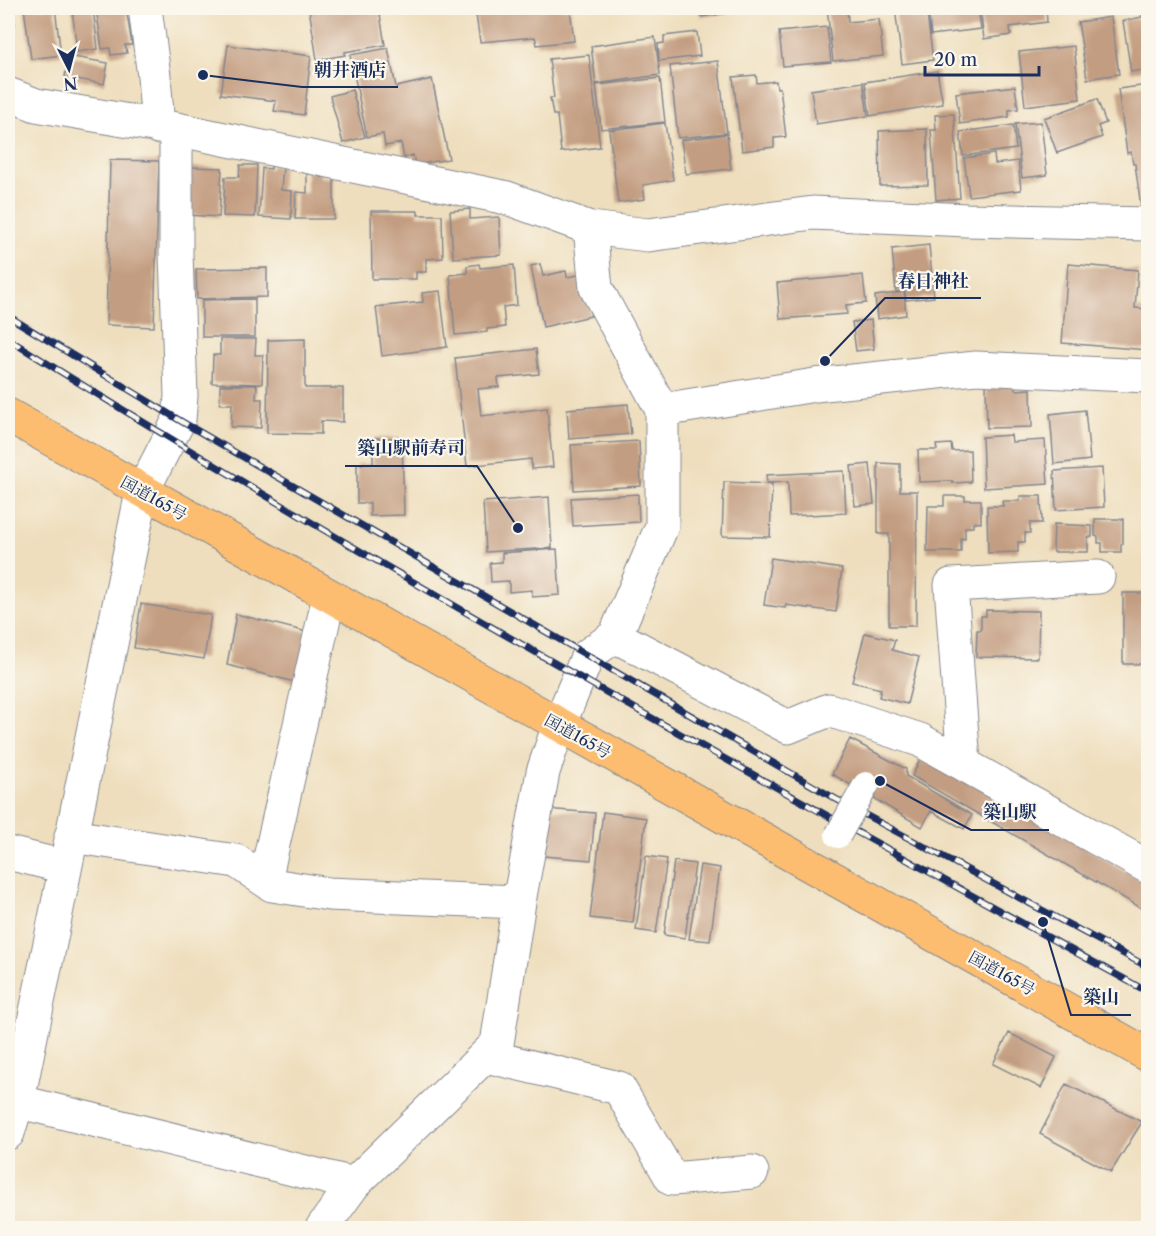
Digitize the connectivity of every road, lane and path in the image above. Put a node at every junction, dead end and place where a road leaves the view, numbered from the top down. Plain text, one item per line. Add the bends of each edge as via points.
1 (145, 8) edge
2 (8, 94) edge
3 (167, 128) junction
4 (1149, 224) edge
5 (590, 228) junction
6 (1149, 376) edge
7 (662, 410) junction
8 (8, 416) edge
9 (142, 492) junction
10 (1098, 578) dead end
11 (329, 596) junction
12 (615, 636) junction
13 (559, 725) junction
14 (964, 764) junction
15 (866, 785) dead end
16 (838, 835) dead end
17 (68, 852) junction
18 (8, 853) edge
19 (1149, 867) edge
20 (265, 880) junction
21 (519, 902) junction
22 (1149, 1055) edge
23 (486, 1056) junction
24 (13, 1100) edge
25 (8, 1133) edge
26 (752, 1172) dead end
27 (354, 1184) junction
28 (322, 1228) edge

1 - 3 street via 154,76
2 - 3 street via 36,105
3 - 5 street via 507,198
3 - 9 street via 181,396 179,420
4 - 5 street via 813,213 648,234
5 - 7 street via 596,288
6 - 7 street via 976,368 815,385
7 - 12 street via 662,526
8 - 9 highway, 国道165号
9 - 11 highway, 国道165号
9 - 17 street
10 - 14 street via 951,585
11 - 13 highway, 国道165号
11 - 20 street
12 - 13 street via 588,655
12 - 14 street via 788,727 829,710 920,740
13 - 21 street via 543,772
13 - 22 highway, 国道165号
14 - 19 street
15 - 16 street, bridge
17 - 18 street
17 - 20 street via 236,861
17 - 24 street
20 - 21 street via 272,885 329,894
21 - 23 street via 497,1044
23 - 26 street via 619,1088 672,1179
23 - 27 street
24 - 25 street
24 - 27 street
27 - 28 street

